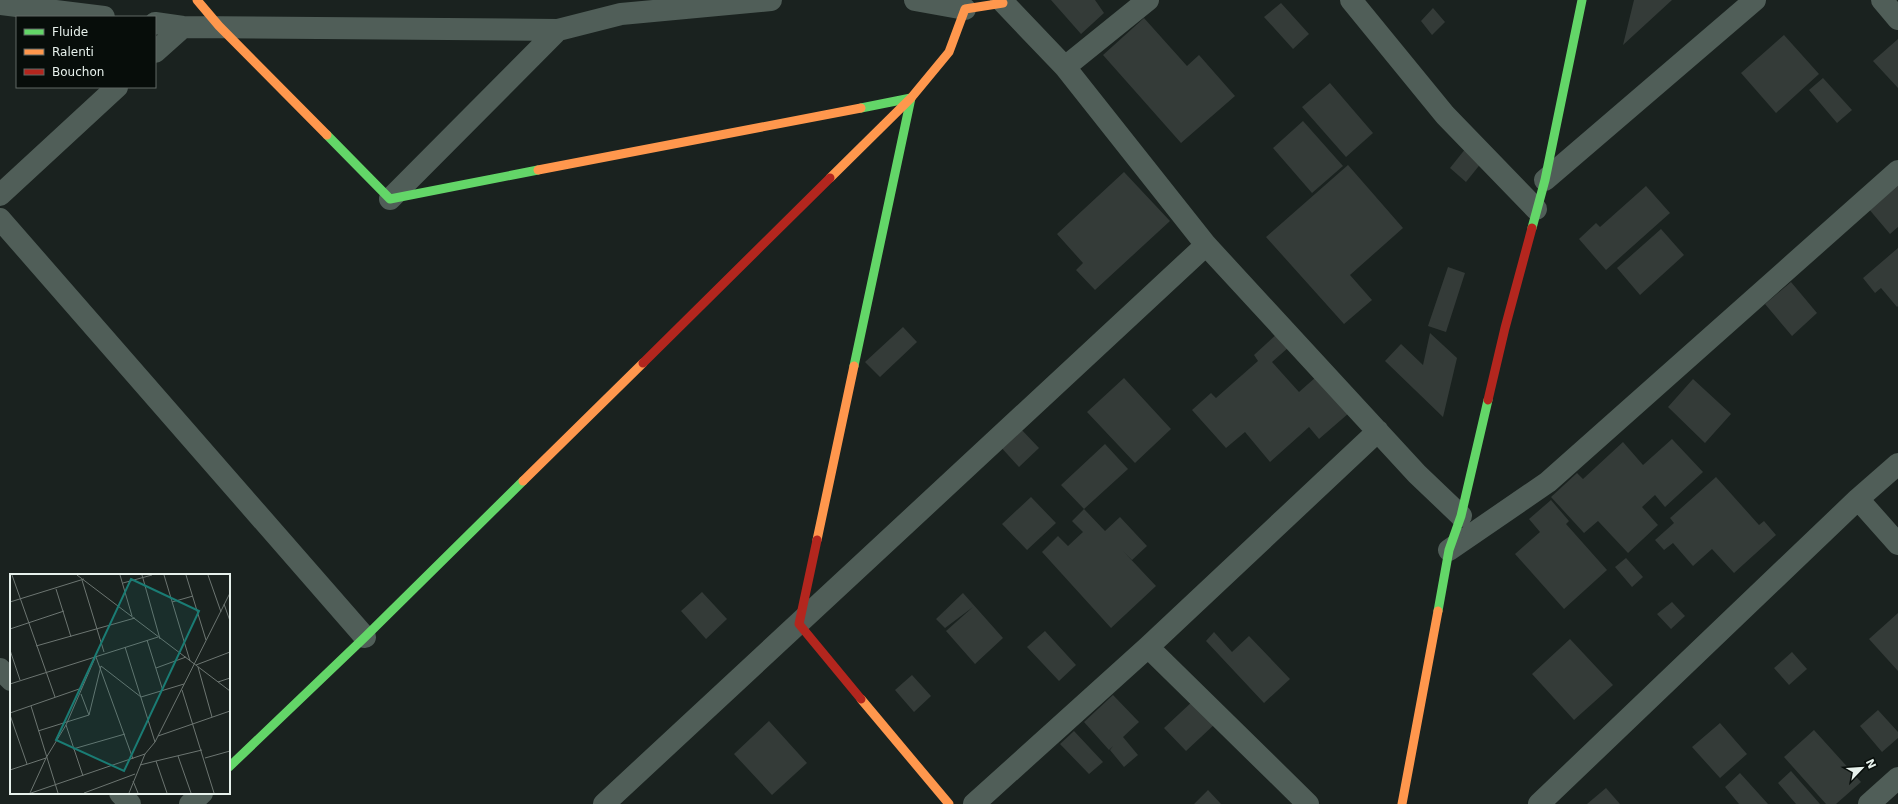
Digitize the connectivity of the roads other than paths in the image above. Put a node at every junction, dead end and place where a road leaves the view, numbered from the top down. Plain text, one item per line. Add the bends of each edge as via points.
1 (197, 0) edge
2 (771, 0) edge
3 (915, 0) edge
4 (1148, 0) edge
5 (1351, 0) edge
6 (1582, 0) edge
7 (1755, 0) edge
8 (1882, 0) edge
9 (1002, 1) edge
10 (0, 4) edge
11 (615, 7) edge
12 (965, 9) junction
13 (96, 16) edge
14 (1898, 19) edge
15 (156, 23) edge
16 (219, 26) junction
17 (183, 27) junction
18 (558, 30) junction
19 (156, 51) edge
20 (1065, 66) junction
21 (116, 88) edge
22 (911, 98) junction
23 (1898, 171) edge
24 (1545, 180) junction
25 (0, 195) edge
26 (390, 199) junction
27 (1536, 209) junction
28 (0, 219) edge
29 (1206, 245) junction
30 (1378, 431) junction
31 (1898, 464) edge
32 (1858, 499) junction
33 (1460, 516) junction
34 (1898, 544) edge
35 (1449, 550) junction
36 (799, 624) junction
37 (365, 637) junction
38 (1148, 647) junction
39 (0, 669) edge
40 (10, 679) edge
41 (230, 766) edge
42 (1898, 778) edge
43 (121, 794) edge
44 (201, 794) edge
45 (130, 804) edge
46 (190, 804) edge
47 (604, 804) edge
48 (949, 804) edge
49 (974, 804) edge
50 (1308, 804) edge
51 (1402, 804) edge
52 (1539, 804) edge
53 (1869, 804) edge

1 - 16 street
2 - 11 street
3 - 12 street
4 - 20 street
5 - 27 street via 1446,115
6 - 24 street
7 - 24 street
8 - 14 street
9 - 12 street
9 - 20 street
10 - 13 street
11 - 18 street
12 - 22 street via 949,52
15 - 17 street
16 - 17 street
16 - 18 street
16 - 26 street
17 - 19 street
18 - 26 street
20 - 29 street
21 - 25 street
22 - 26 street
22 - 36 street
22 - 37 street
23 - 35 street via 1548,482
24 - 27 street
27 - 33 street
28 - 37 street
29 - 30 street
29 - 36 street
30 - 33 street
30 - 38 street
31 - 32 street
32 - 34 street
32 - 52 street
33 - 35 street
35 - 51 street
36 - 47 street
36 - 48 street
37 - 41 street
38 - 49 street
38 - 50 street
39 - 40 street
42 - 53 street
43 - 45 street
44 - 46 street

